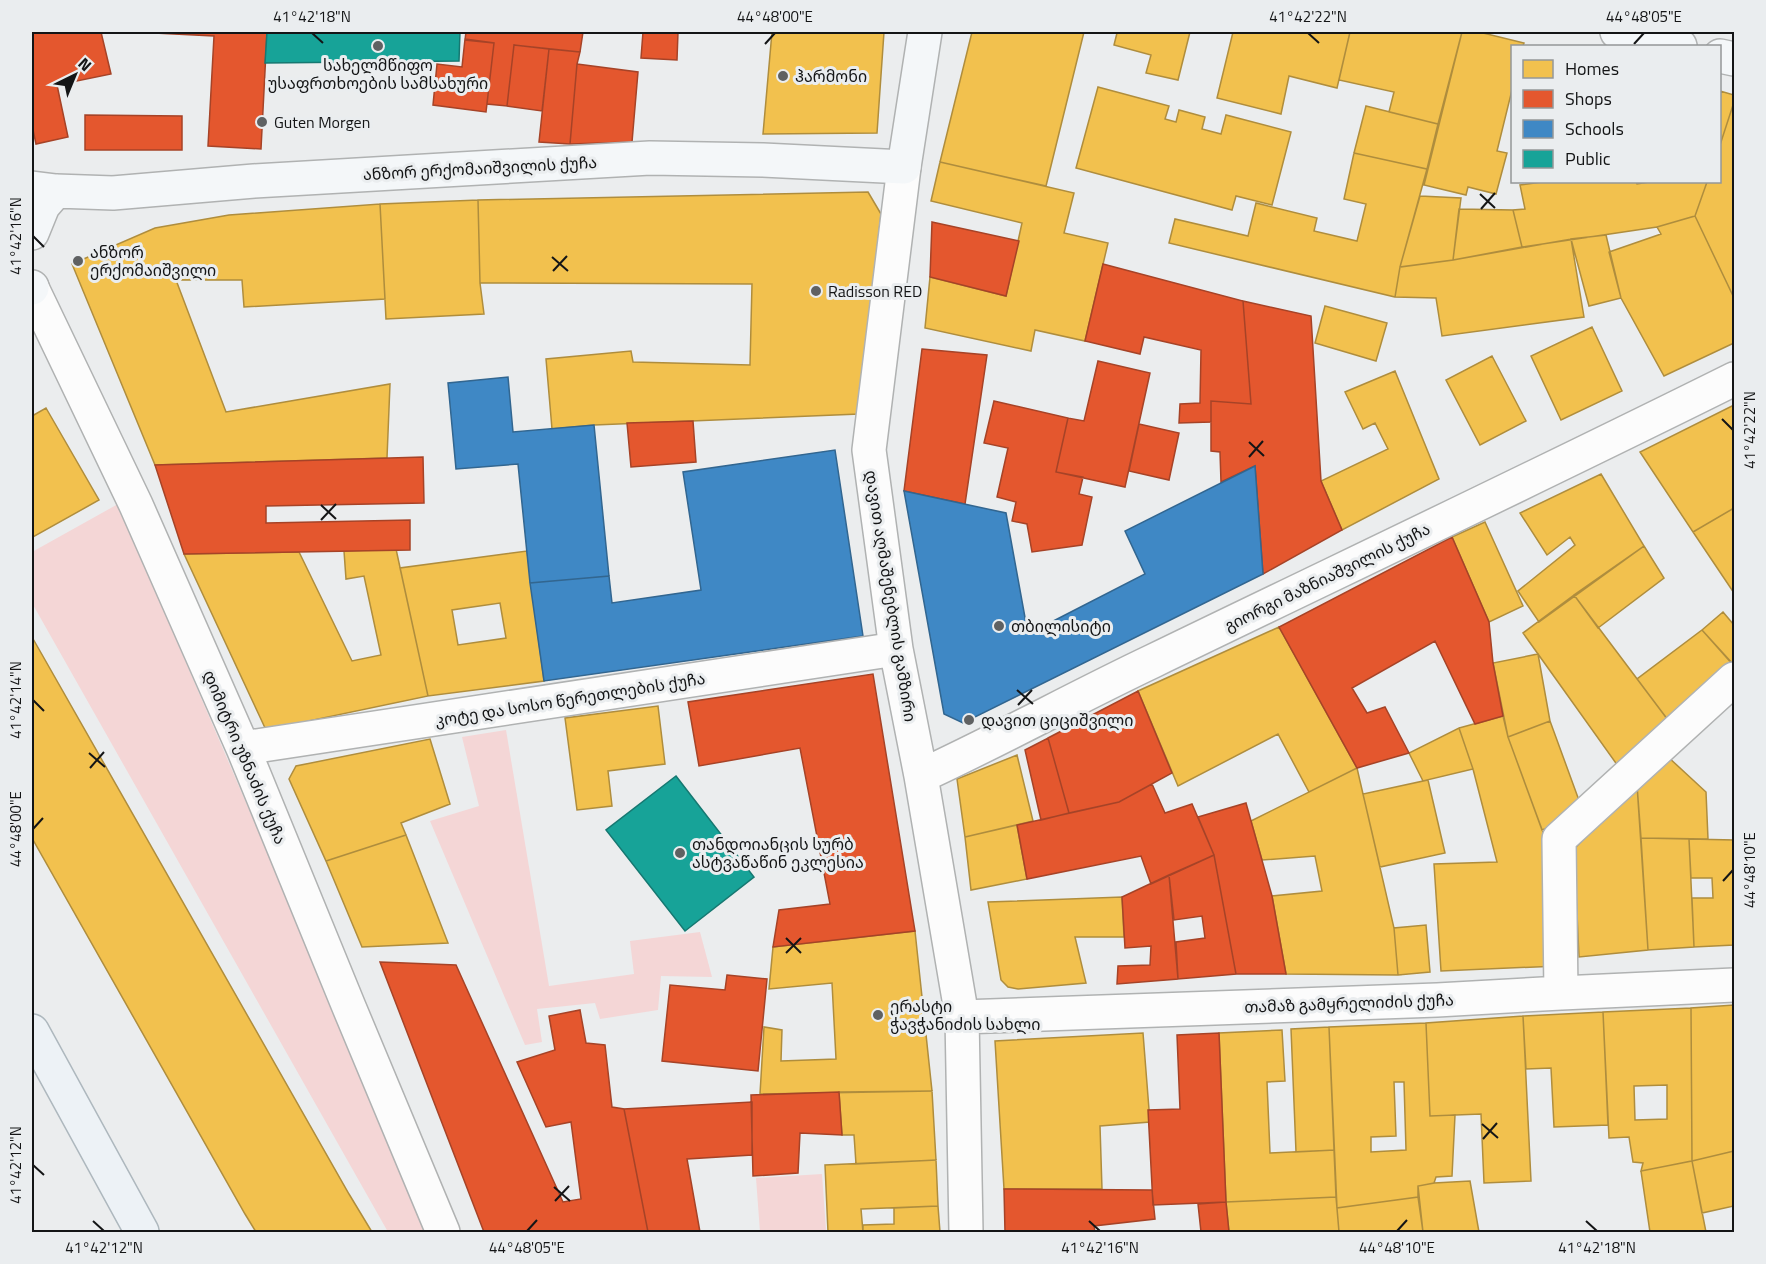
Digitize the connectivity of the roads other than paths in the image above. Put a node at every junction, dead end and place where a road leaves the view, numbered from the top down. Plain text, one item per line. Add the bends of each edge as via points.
1 (925, 32) edge
2 (1617, 32) edge
3 (1676, 45) edge
4 (904, 167) junction
5 (44, 189) edge
6 (32, 233) edge
7 (32, 287) edge
8 (1734, 379) edge
9 (896, 649) junction
10 (1734, 680) edge
11 (243, 748) junction
12 (921, 776) junction
13 (1734, 985) edge
14 (1561, 993) junction
15 (962, 1017) junction
16 (32, 1031) edge
17 (142, 1233) edge
18 (443, 1233) edge
19 (966, 1233) edge

1 - 4 main road, დავით აღმაშენებლის გამზირი
2 - 3 main road
4 - 5 main road, ანზორ ერქომაიშვილის ქუჩა via 650,158 113,193
4 - 9 street, დავით აღმაშენებლის გამზირი via 869,450
5 - 6 main road, ანზორ ერქომაიშვილის ქუჩა via 43,206
7 - 11 street, დიმიტრი უზნაძის ქუჩა via 136,505
8 - 12 street, გიორგი მაზნიაშვილის ქუჩა
9 - 11 street, კოტე და სოსო წერეთლების ქუჩა
9 - 12 street, დავით აღმაშენებლის გამზირი
10 - 14 street via 1559,839
11 - 18 street, დიმიტრი უზნაძის ქუჩა
12 - 15 street, დავით აღმაშენებლის გამზირი
13 - 14 street, თამაზ გამყრელიძის ქუჩა
14 - 15 street, თამაზ გამყრელიძის ქუჩა
15 - 19 street, დავით აღმაშენებლის გამზირი
16 - 17 main road

